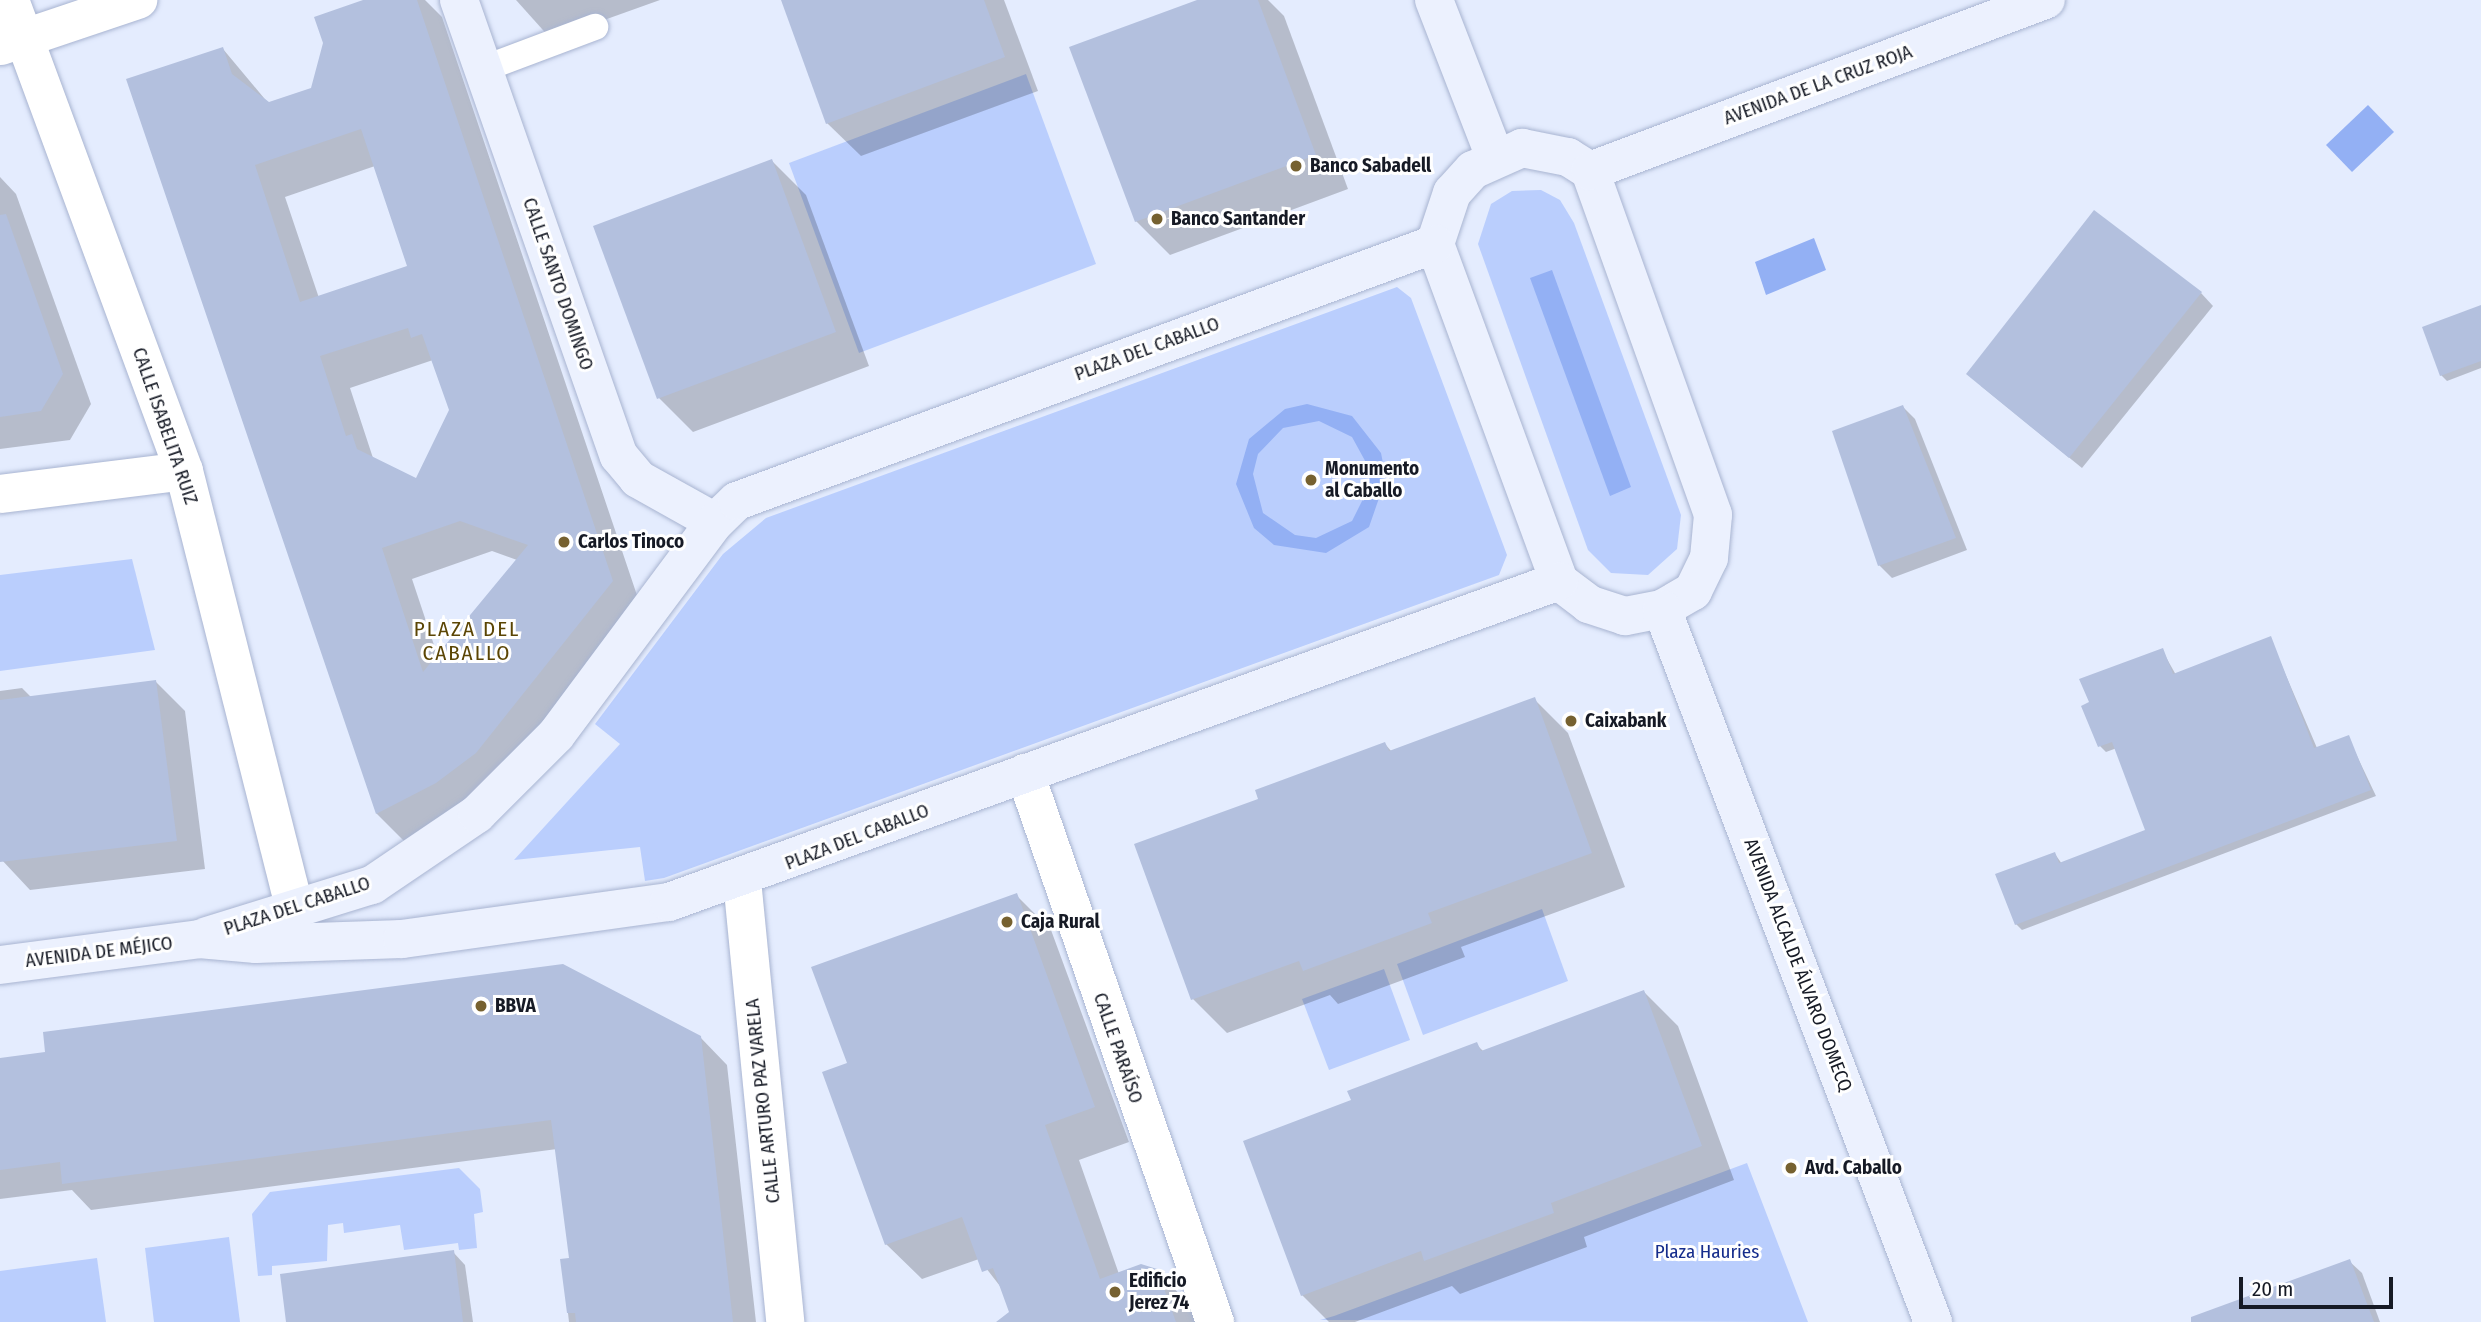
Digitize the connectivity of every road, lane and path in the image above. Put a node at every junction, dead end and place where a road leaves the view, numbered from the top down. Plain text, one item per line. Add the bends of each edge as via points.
1 (10, 0) edge
2 (138, 0) edge
3 (459, 0) edge
4 (1434, 0) edge
5 (2046, 0) edge
6 (596, 27) dead end
7 (12, 42) edge
8 (483, 69) junction
9 (1495, 157) junction
10 (1590, 171) junction
11 (1435, 244) junction
12 (184, 471) junction
13 (0, 494) edge
14 (715, 522) junction
15 (1559, 581) junction
16 (1662, 609) junction
17 (1026, 773) junction
18 (742, 880) junction
19 (294, 905) junction
20 (199, 939) junction
21 (0, 965) edge
22 (785, 1322) edge
23 (1215, 1322) edge
24 (1933, 1322) edge

1 - 7 street, CALLE ISABELITA RUIZ
2 - 7 street
3 - 8 main road, CALLE SANTO DOMINGO
4 - 9 main road
5 - 10 main road, AVENIDA DE LA CRUZ ROJA
6 - 8 lane
7 - 12 street, CALLE ISABELITA RUIZ
8 - 14 main road, CALLE SANTO DOMINGO via 619,456 638,480
9 - 10 main road via 1521,148 1548,152
9 - 11 main road via 1452,193
10 - 16 main road via 1713,515 1709,558 1693,591
11 - 14 main road, PLAZA DEL CABALLO via 764,488
11 - 15 main road
12 - 13 street
12 - 19 street, CALLE ISABELITA RUIZ
14 - 19 main road, PLAZA DEL CABALLO via 556,735 477,814 372,885
15 - 16 main road via 1589,604 1625,616
15 - 17 main road, PLAZA DEL CABALLO
16 - 24 main road, AVENIDA ALCALDE ÁLVARO DOMECQ
17 - 18 main road, PLAZA DEL CABALLO
17 - 23 street, CALLE PARAÍSO
18 - 20 main road, PLAZA DEL CABALLO via 669,902 402,939 256,944
18 - 22 street, CALLE ARTURO PAZ VARELA
19 - 20 main road, PLAZA DEL CABALLO
20 - 21 main road, AVENIDA DE MÉJICO

